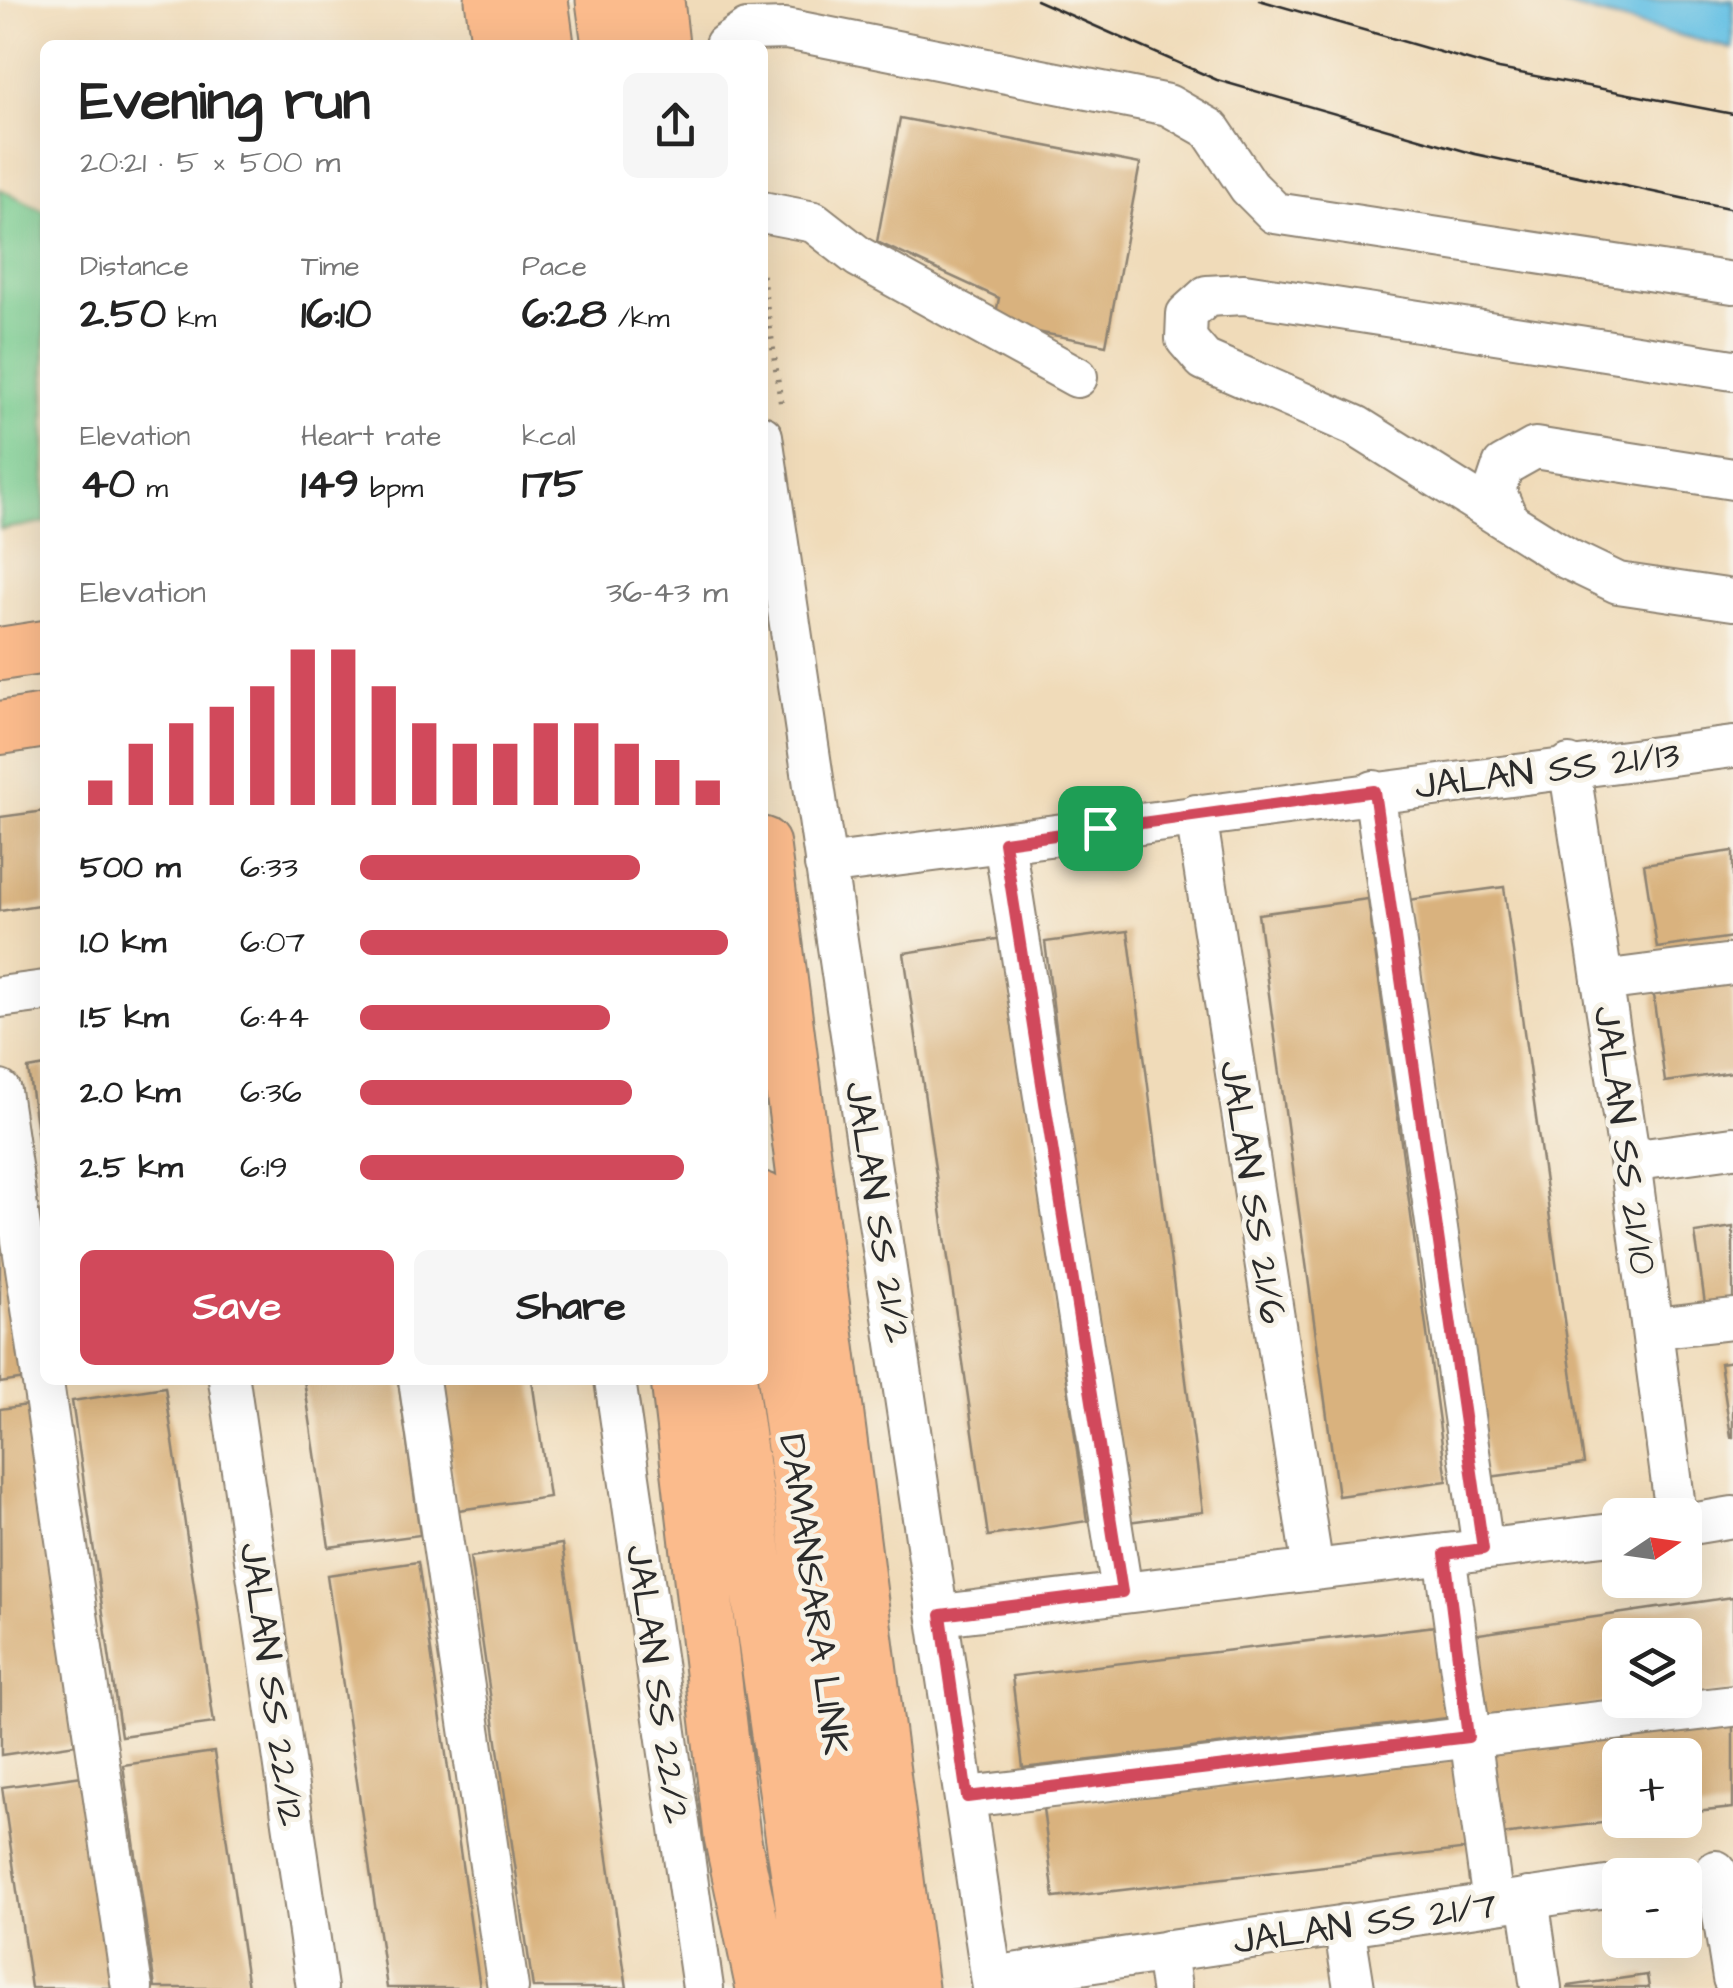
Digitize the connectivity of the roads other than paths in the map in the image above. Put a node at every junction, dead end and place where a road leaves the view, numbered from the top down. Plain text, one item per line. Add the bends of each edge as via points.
1 (494, 0) edge
2 (540, 0) edge
3 (604, 0) edge
4 (656, 0) edge
5 (499, 40) edge
6 (545, 40) edge
7 (609, 40) edge
8 (660, 40) edge
9 (733, 40) edge
10 (768, 213) edge
11 (1733, 283) edge
12 (1733, 370) edge
13 (1078, 376) dead end
14 (768, 476) edge
15 (1733, 479) edge
16 (1510, 522) junction
17 (1733, 600) edge
18 (40, 648) edge
19 (0, 654) edge
20 (40, 722) edge
21 (0, 728) edge
22 (1733, 747) edge
23 (1569, 765) junction
24 (1374, 791) junction
25 (1196, 815) junction
26 (1004, 842) junction
27 (826, 866) junction
28 (768, 909) edge
29 (773, 962) edge
30 (1733, 964) edge
31 (1602, 981) junction
32 (40, 992) edge
33 (0, 998) edge
34 (0, 1091) edge
35 (1733, 1148) edge
36 (1630, 1161) junction
37 (768, 1245) edge
38 (1733, 1319) edge
39 (1654, 1328) junction
40 (40, 1363) edge
41 (43, 1385) edge
42 (231, 1385) edge
43 (421, 1385) edge
44 (616, 1385) edge
45 (680, 1385) edge
46 (730, 1385) edge
47 (1674, 1498) edge
48 (1733, 1517) edge
49 (1702, 1522) edge
50 (1602, 1535) edge
51 (1464, 1551) junction
52 (1312, 1570) junction
53 (1122, 1592) junction
54 (941, 1615) junction
55 (1733, 1706) edge
56 (1468, 1737) junction
57 (967, 1797) junction
58 (732, 1836) junction
59 (1712, 1872) edge
60 (1602, 1887) edge
61 (1511, 1900) junction
62 (1344, 1925) junction
63 (1168, 1970) edge
64 (1733, 1978) edge
65 (993, 1982) edge
66 (132, 1988) edge
67 (318, 1988) edge
68 (508, 1988) edge
69 (703, 1988) edge
70 (740, 1988) edge
71 (764, 1988) edge
72 (814, 1988) edge
73 (867, 1988) edge
74 (910, 1988) edge
75 (1354, 1988) edge
76 (1541, 1988) edge

1 - 5 highway
2 - 6 highway
3 - 7 highway
4 - 8 highway
9 - 11 street via 746,30 786,29 1168,105 1210,129 1275,213
10 - 13 street via 814,222 859,257
12 - 16 street via 1244,294 1207,296 1186,314 1186,339 1204,360 1356,426
14 - 27 street, JALAN SS 21/2
15 - 16 street via 1536,448 1502,466 1495,490
16 - 17 street via 1618,583
18 - 19 main road
20 - 21 main road
22 - 23 street, JALAN SS 21/13
23 - 24 street, JALAN SS 21/13
23 - 31 street, JALAN SS 21/10
24 - 25 street, JALAN SS 21/13
24 - 51 street
25 - 26 street, JALAN SS 21/13
25 - 52 street, JALAN SS 21/6
26 - 27 street, JALAN SS 21/13
26 - 53 street
27 - 54 street, JALAN SS 21/2
28 - 29 highway
29 - 74 highway
30 - 31 street
31 - 36 street, JALAN SS 21/10
32 - 33 street
34 - 40 street
35 - 36 street
36 - 39 street, JALAN SS 21/10
37 - 73 highway, DAMANSARA LINK
38 - 39 street
39 - 47 street, JALAN SS 21/10
41 - 66 street
42 - 67 street, JALAN SS 22/12
43 - 68 street
44 - 69 street, JALAN SS 22/2
45 - 58 highway
46 - 72 highway, DAMANSARA LINK
48 - 49 street
50 - 51 street
51 - 52 street
51 - 56 street
52 - 53 street
53 - 54 street
54 - 57 street, JALAN SS 21/2
55 - 56 street
56 - 57 street
56 - 61 street
57 - 65 street, JALAN SS 21/2
58 - 70 street
58 - 71 highway
59 - 64 street
60 - 61 street, JALAN SS 21/7
61 - 62 street, JALAN SS 21/7
61 - 76 street
62 - 63 street, JALAN SS 21/7
62 - 75 street
63 - 65 street, JALAN SS 21/7

